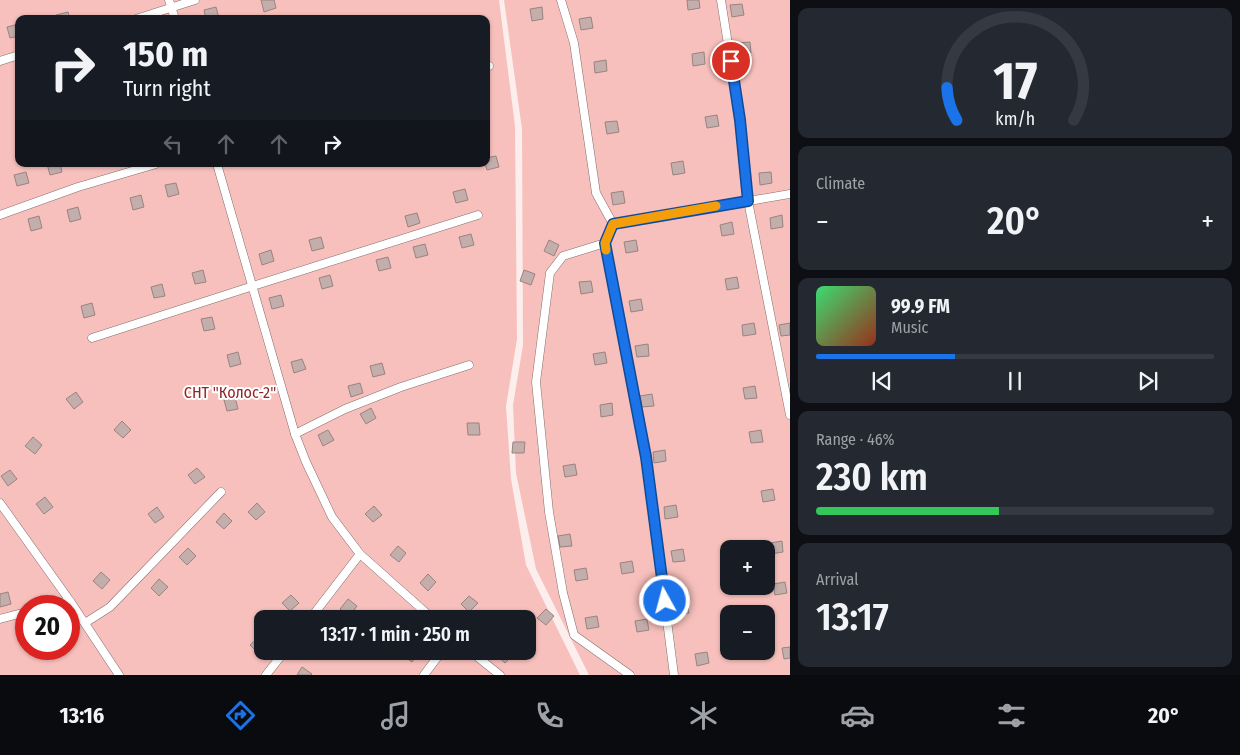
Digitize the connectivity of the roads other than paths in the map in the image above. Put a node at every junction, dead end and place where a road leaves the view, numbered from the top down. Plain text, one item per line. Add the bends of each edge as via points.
1 (195, 0) edge
2 (561, 0) edge
3 (721, 0) edge
4 (170, 4) edge
5 (145, 15) edge
6 (15, 56) edge
7 (0, 61) edge
8 (146, 167) edge
9 (219, 167) edge
10 (790, 194) edge
11 (748, 201) junction
12 (0, 215) edge
13 (478, 215) dead end
14 (613, 224) junction
15 (605, 243) junction
16 (253, 286) junction
17 (92, 338) dead end
18 (469, 365) dead end
19 (790, 415) edge
20 (295, 434) junction
21 (221, 492) dead end
22 (0, 503) edge
23 (360, 554) junction
24 (66, 595) edge
25 (317, 610) edge
26 (423, 610) edge
27 (15, 615) edge
28 (80, 616) edge
29 (0, 619) edge
30 (85, 623) junction
31 (278, 660) edge
32 (435, 660) edge
33 (481, 660) edge
34 (119, 675) edge
35 (266, 675) edge
36 (424, 675) edge
37 (500, 675) edge
38 (630, 675) edge
39 (674, 675) edge

1 - 4 lane
2 - 14 lane via 574,43 596,193
3 - 11 lane via 740,120
4 - 5 lane
6 - 7 lane
8 - 12 lane
9 - 16 lane
10 - 11 lane
11 - 14 lane
11 - 19 lane
13 - 16 lane
14 - 15 lane
15 - 38 lane via 563,256 550,273 536,382 549,512 574,635
15 - 39 lane via 646,457
16 - 17 lane
16 - 20 lane
18 - 20 lane via 345,409
20 - 23 lane via 332,517
21 - 30 lane via 110,607
22 - 24 lane
23 - 25 lane
23 - 26 lane
27 - 29 lane
28 - 30 lane
30 - 34 lane
31 - 35 lane
32 - 36 lane
33 - 37 lane

